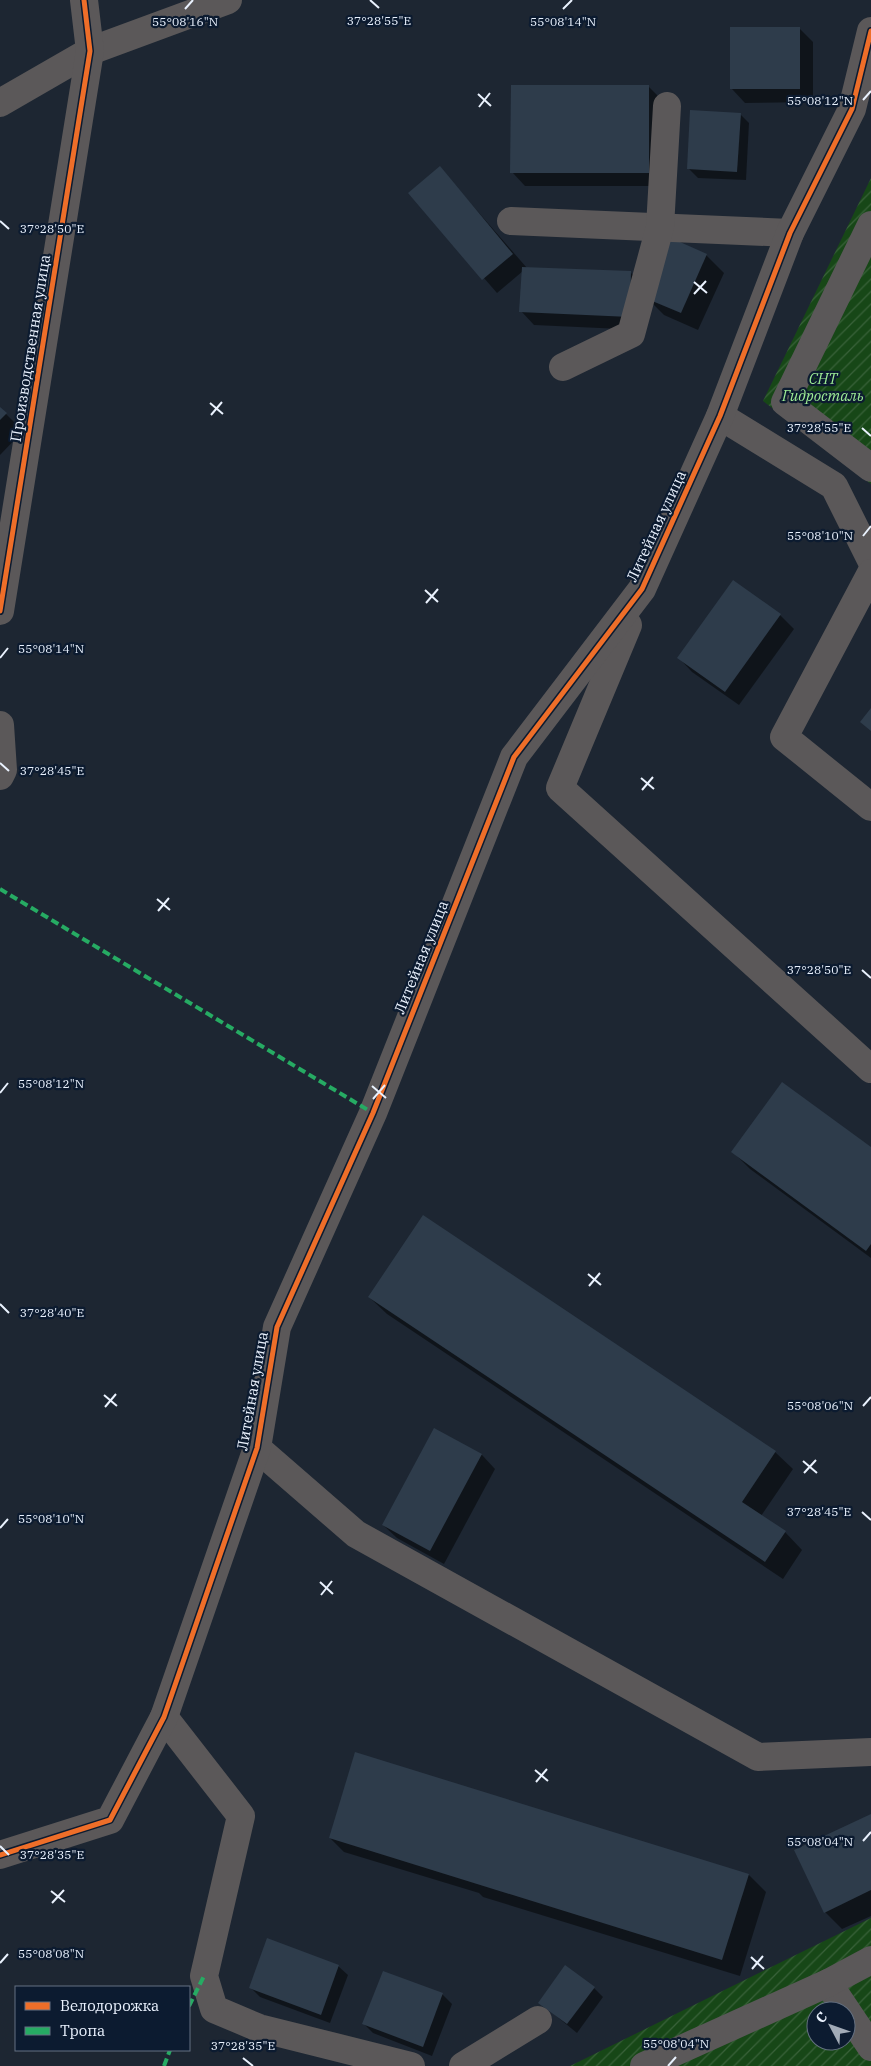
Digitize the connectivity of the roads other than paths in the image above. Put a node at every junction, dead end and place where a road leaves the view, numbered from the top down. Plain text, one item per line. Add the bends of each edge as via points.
1 (84, 0) edge
2 (228, 0) edge
3 (871, 31) edge
4 (90, 50) junction
5 (0, 103) edge
6 (862, 104) edge
7 (667, 106) dead end
8 (511, 220) dead end
9 (871, 225) edge
10 (660, 227) junction
11 (790, 233) junction
12 (563, 367) dead end
13 (720, 416) junction
14 (871, 468) edge
15 (871, 560) edge
16 (871, 573) edge
17 (642, 589) junction
18 (0, 611) edge
19 (0, 725) edge
20 (0, 776) edge
21 (871, 807) edge
22 (871, 1069) edge
23 (256, 1448) junction
24 (164, 1717) junction
25 (871, 1752) edge
26 (0, 1855) edge
27 (871, 1960) edge
28 (828, 1983) junction
29 (538, 2020) dead end
30 (871, 2047) edge
31 (411, 2066) edge
32 (463, 2066) edge
33 (644, 2066) edge

1 - 4 street, Производственная улица
2 - 4 street
3 - 6 street, Литейная улица
4 - 5 street
4 - 18 street, Производственная улица
6 - 11 street, Литейная улица
7 - 10 street
8 - 10 street
9 - 14 street via 785,402
10 - 11 street
10 - 12 street via 631,334
11 - 13 street, Литейная улица
13 - 15 street via 834,486
13 - 17 street, Литейная улица
16 - 21 street via 784,737
17 - 22 street via 560,788
17 - 23 street, Литейная улица via 514,757 373,1114 277,1326
19 - 20 street via 3,770
23 - 24 street, Литейная улица
23 - 25 street via 356,1534 758,1757
24 - 26 street, Литейная улица via 110,1820
24 - 31 street via 241,1816 204,1976 214,2009 259,2028
27 - 28 street
28 - 30 street
28 - 33 street
29 - 32 street

